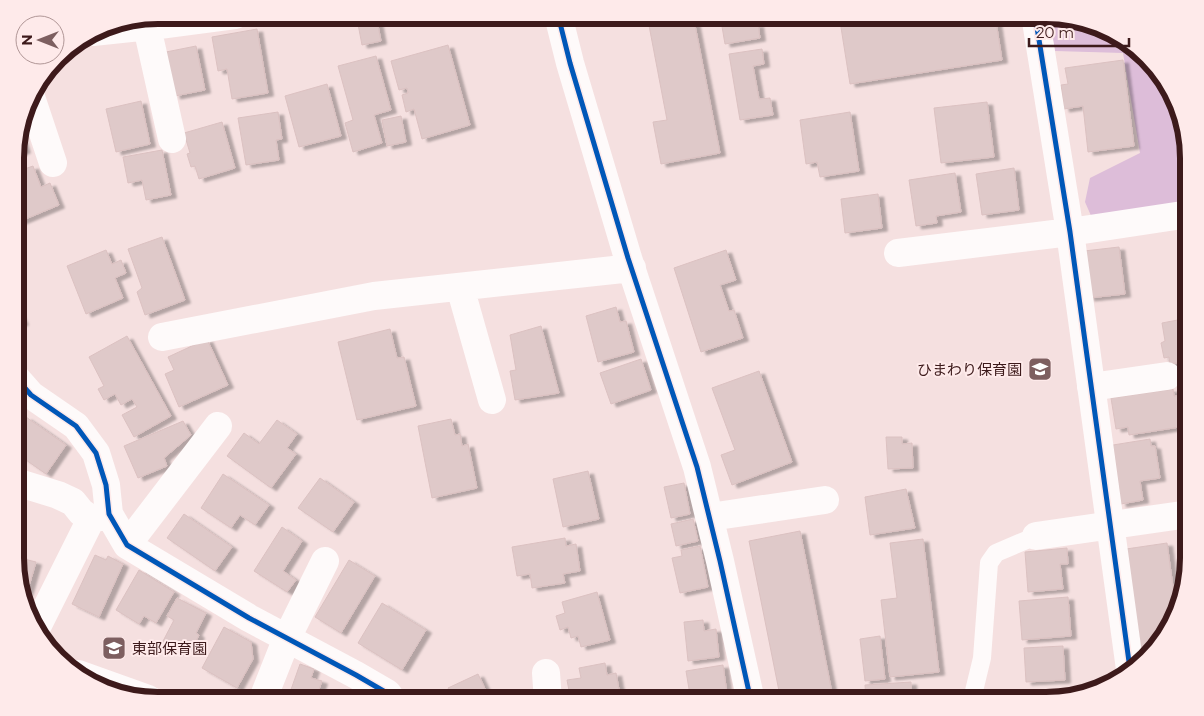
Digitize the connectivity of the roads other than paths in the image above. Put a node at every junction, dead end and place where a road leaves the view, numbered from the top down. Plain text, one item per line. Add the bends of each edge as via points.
1 (153, 24) edge
2 (560, 24) edge
3 (1036, 24) edge
4 (34, 106) edge
5 (172, 139) dead end
6 (53, 163) dead end
7 (1180, 215) edge
8 (1070, 232) junction
9 (898, 253) dead end
10 (632, 268) junction
11 (460, 287) junction
12 (162, 336) dead end
13 (1167, 376) dead end
14 (24, 387) edge
15 (1091, 387) junction
16 (492, 400) dead end
17 (218, 426) dead end
18 (24, 484) edge
19 (825, 500) dead end
20 (1180, 515) edge
21 (100, 517) junction
22 (710, 517) junction
23 (1110, 525) junction
24 (1036, 536) joint
25 (127, 545) junction
26 (325, 561) dead end
27 (40, 622) edge
28 (287, 638) junction
29 (1129, 664) edge
30 (546, 673) dead end
31 (266, 692) edge
32 (385, 692) edge
33 (547, 692) edge
34 (749, 692) edge
35 (974, 692) edge

1 - 5 street
2 - 10 street
3 - 8 street
4 - 6 street
7 - 8 street
8 - 9 street
8 - 15 street
10 - 11 street
10 - 22 street via 697,467
11 - 12 street via 374,296
11 - 16 street
13 - 15 street
14 - 21 street via 76,426 96,454 106,485
15 - 23 street
17 - 25 street
18 - 21 street via 58,495 73,502 80,512
19 - 22 street
20 - 23 street
21 - 25 street
21 - 27 street
22 - 34 street
23 - 24 street
23 - 29 street
24 - 35 lane via 996,553 989,563 982,658
25 - 28 street
26 - 28 street
28 - 31 street
28 - 32 street
30 - 33 street

